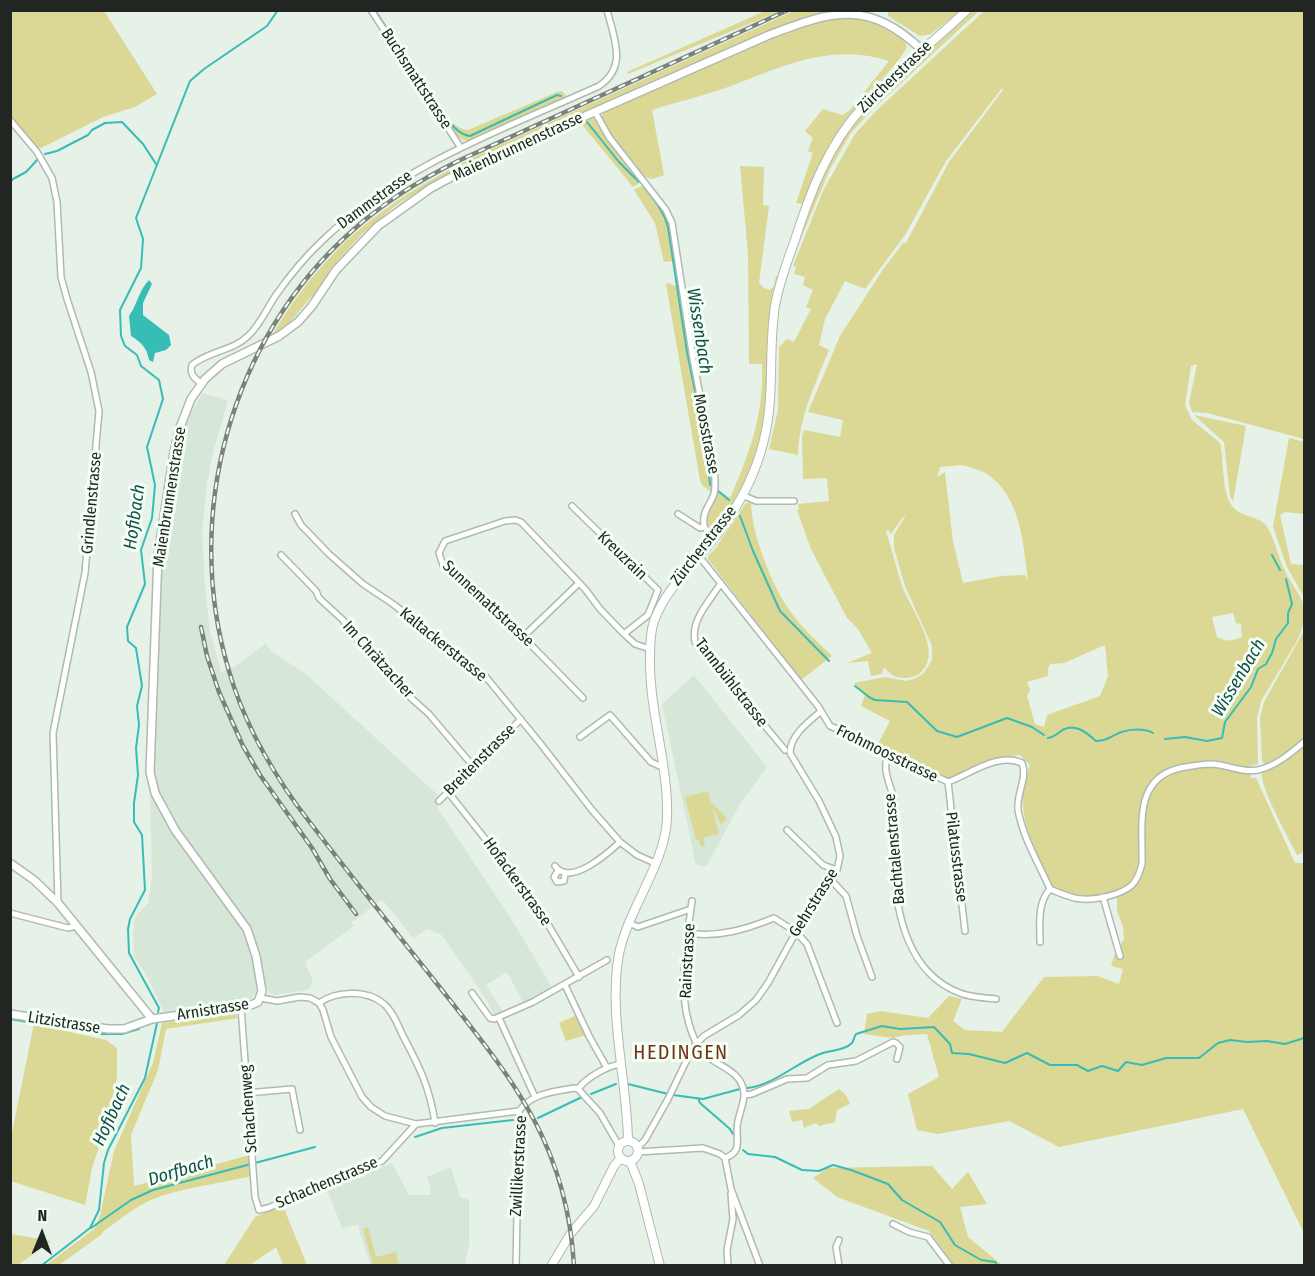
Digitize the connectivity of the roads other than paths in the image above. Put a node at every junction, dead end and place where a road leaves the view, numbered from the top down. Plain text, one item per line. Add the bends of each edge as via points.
1 (371, 10) edge
2 (607, 10) edge
3 (967, 10) edge
4 (922, 51) junction
5 (595, 112) junction
6 (10, 120) edge
7 (461, 148) junction
8 (202, 384) junction
9 (742, 495) junction
10 (794, 501) dead end
11 (572, 506) dead end
12 (678, 513) dead end
13 (295, 514) dead end
14 (704, 527) junction
15 (715, 537) junction
16 (281, 555) dead end
17 (699, 556) junction
18 (579, 583) junction
19 (721, 583) junction
20 (624, 634) junction
21 (523, 637) junction
22 (650, 649) junction
23 (583, 698) dead end
24 (820, 712) junction
25 (521, 719) junction
26 (580, 737) dead end
27 (1305, 742) edge
28 (785, 750) dead end
29 (890, 754) junction
30 (473, 766) junction
31 (662, 767) junction
32 (948, 782) junction
33 (448, 792) junction
34 (439, 801) dead end
35 (787, 830) dead end
36 (620, 842) junction
37 (10, 863) edge
38 (655, 863) junction
39 (837, 870) junction
40 (565, 874) junction
41 (832, 881) junction
42 (1050, 889) junction
43 (1103, 897) junction
44 (58, 903) junction
45 (10, 913) edge
46 (629, 923) junction
47 (76, 926) junction
48 (965, 931) dead end
49 (796, 932) junction
50 (688, 933) junction
51 (1040, 942) dead end
52 (1120, 956) dead end
53 (607, 960) dead end
54 (872, 976) dead end
55 (579, 977) junction
56 (565, 985) junction
57 (472, 993) dead end
58 (261, 998) junction
59 (996, 999) dead end
60 (319, 1004) junction
61 (241, 1007) junction
62 (10, 1014) edge
63 (499, 1018) junction
64 (152, 1019) junction
65 (837, 1023) dead end
66 (696, 1042) junction
67 (897, 1059) dead end
68 (621, 1064) junction
69 (607, 1068) junction
70 (578, 1089) junction
71 (247, 1093) junction
72 (745, 1095) junction
73 (535, 1097) junction
74 (519, 1112) junction
75 (435, 1123) junction
76 (416, 1124) junction
77 (300, 1130) dead end
78 (628, 1140) junction
79 (619, 1146) junction
80 (638, 1149) junction
81 (621, 1158) junction
82 (725, 1158) junction
83 (630, 1161) junction
84 (731, 1189) junction
85 (259, 1210) joint
86 (893, 1224) dead end
87 (839, 1240) dead end
88 (516, 1266) edge
89 (551, 1266) edge
90 (660, 1266) edge
91 (728, 1266) edge
92 (760, 1266) edge
93 (839, 1266) edge
94 (950, 1266) edge

1 - 7 street, Buchsmattstrasse
2 - 7 street, Dammstrasse via 617,64 607,80
3 - 4 main road, Zürcherstrasse
4 - 5 street, Maienbrunnenstrasse via 882,18 860,12 842,13 769,35
4 - 9 main road, Zürcherstrasse via 850,122 809,196 776,304 768,426
5 - 8 street, Maienbrunnenstrasse via 474,165 414,199 378,226 348,256 298,322 279,336 226,361
5 - 14 street, Moosstrasse via 609,137 666,210 674,231 716,485 703,518
6 - 44 street, Grindlenstrasse via 37,152 52,178 61,276 92,372 99,411 85,573 53,740
7 - 8 street, Dammstrasse via 395,182 332,231 293,272 249,336 192,365 192,374
8 - 58 street, Maienbrunnenstrasse via 179,430 158,555 150,772 154,793 175,830 247,929 256,956
9 - 10 street via 756,501
9 - 15 main road, Zürcherstrasse
11 - 20 street, Kreuzrain via 658,590 648,615
12 - 14 street
13 - 25 street, Kaltackerstrasse via 306,531 363,584 486,677
14 - 15 street
15 - 17 main road, Zürcherstrasse
16 - 30 street, Im Chrätzacher
17 - 19 street, Frohmoosstrasse
17 - 22 main road, Zürcherstrasse via 663,601
18 - 20 street, Sunnemattstrasse
18 - 21 street
18 - 21 street, Sunnemattstrasse via 515,520 442,544 439,553 443,565 490,603
19 - 24 street, Frohmoosstrasse
19 - 28 street, Tannbühlstrasse via 694,624 695,642
20 - 22 street, Sunnemattstrasse via 635,644
21 - 23 street, Sunnemattstrasse
22 - 31 main road, Zürcherstrasse via 651,689
24 - 29 street, Frohmoosstrasse via 830,726
24 - 39 street, Gehrstrasse via 798,734 790,753 836,837 840,856
25 - 30 street, Breitenstrasse
25 - 36 street, Kaltackerstrasse
26 - 31 street via 610,715 651,762
27 - 43 street via 1282,759 1257,770 1209,764 1160,776 1144,798 1140,873 1131,885
29 - 32 street, Frohmoosstrasse
29 - 59 street, Bachtalenstrasse via 886,772 894,802 897,895 901,918 917,959 925,970 961,994
30 - 33 street, Breitenstrasse
31 - 38 main road, Zürcherstrasse via 667,821
32 - 42 street, Frohmoosstrasse via 999,760 1022,764 1018,812
32 - 48 street, Pilatusstrasse
33 - 34 street, Breitenstrasse
33 - 55 street, Hofackerstrasse via 546,921
35 - 39 street via 823,865
36 - 38 street, Kaltackerstrasse
36 - 40 street via 592,865
37 - 44 street
38 - 46 main road, Zürcherstrasse
39 - 41 street, Gehrstrasse
40 - 40 street via 556,868 554,876 558,882 564,881
41 - 49 street, Gehrstrasse
41 - 54 street via 846,896
42 - 43 street via 1080,899
42 - 51 street via 1041,906
43 - 52 street
44 - 47 street
45 - 47 street via 68,928
46 - 50 street, Rainstrasse via 638,927 690,905
46 - 68 main road, Zürcherstrasse via 616,979
47 - 64 street
49 - 50 street via 774,918 754,927 713,935
49 - 65 street via 807,944
49 - 66 street, Gehrstrasse via 756,1000
50 - 66 street, Rainstrasse via 684,1002
53 - 55 street
55 - 56 street
56 - 63 street
56 - 69 street
57 - 63 street via 490,1017
58 - 60 street, Arnistrasse via 310,998
58 - 61 street, Arnistrasse
60 - 75 street via 329,996 357,994 369,995 384,1005 422,1072
60 - 76 street via 331,1037 365,1102 385,1116
61 - 64 street, Arnistrasse
61 - 71 street, Schachenweg
62 - 64 street, Litzistrasse via 108,1029 124,1029
63 - 73 street
66 - 72 street via 704,1054 732,1072
66 - 80 street
67 - 72 street via 900,1047 892,1042 856,1061 828,1065 807,1078 787,1078
68 - 69 street, Zwillikerstrasse
68 - 78 main road, Zürcherstrasse
69 - 70 street, Zwillikerstrasse
70 - 73 street, Zwillikerstrasse
70 - 79 street via 600,1113
71 - 77 street via 292,1089
71 - 85 street, Schachenweg
72 - 82 street via 737,1118 739,1146
73 - 74 street, Zwillikerstrasse
74 - 75 street
74 - 88 street, Zwillikerstrasse
75 - 76 street
76 - 85 street, Schachenstrasse via 382,1161
78 - 79 main road
78 - 80 main road
79 - 81 main road
80 - 82 street via 703,1148
80 - 83 main road via 636,1158
81 - 83 main road
81 - 89 main road via 594,1206
82 - 84 street
83 - 90 main road
84 - 91 street via 733,1219
84 - 92 street
86 - 94 street via 928,1238
87 - 93 street

